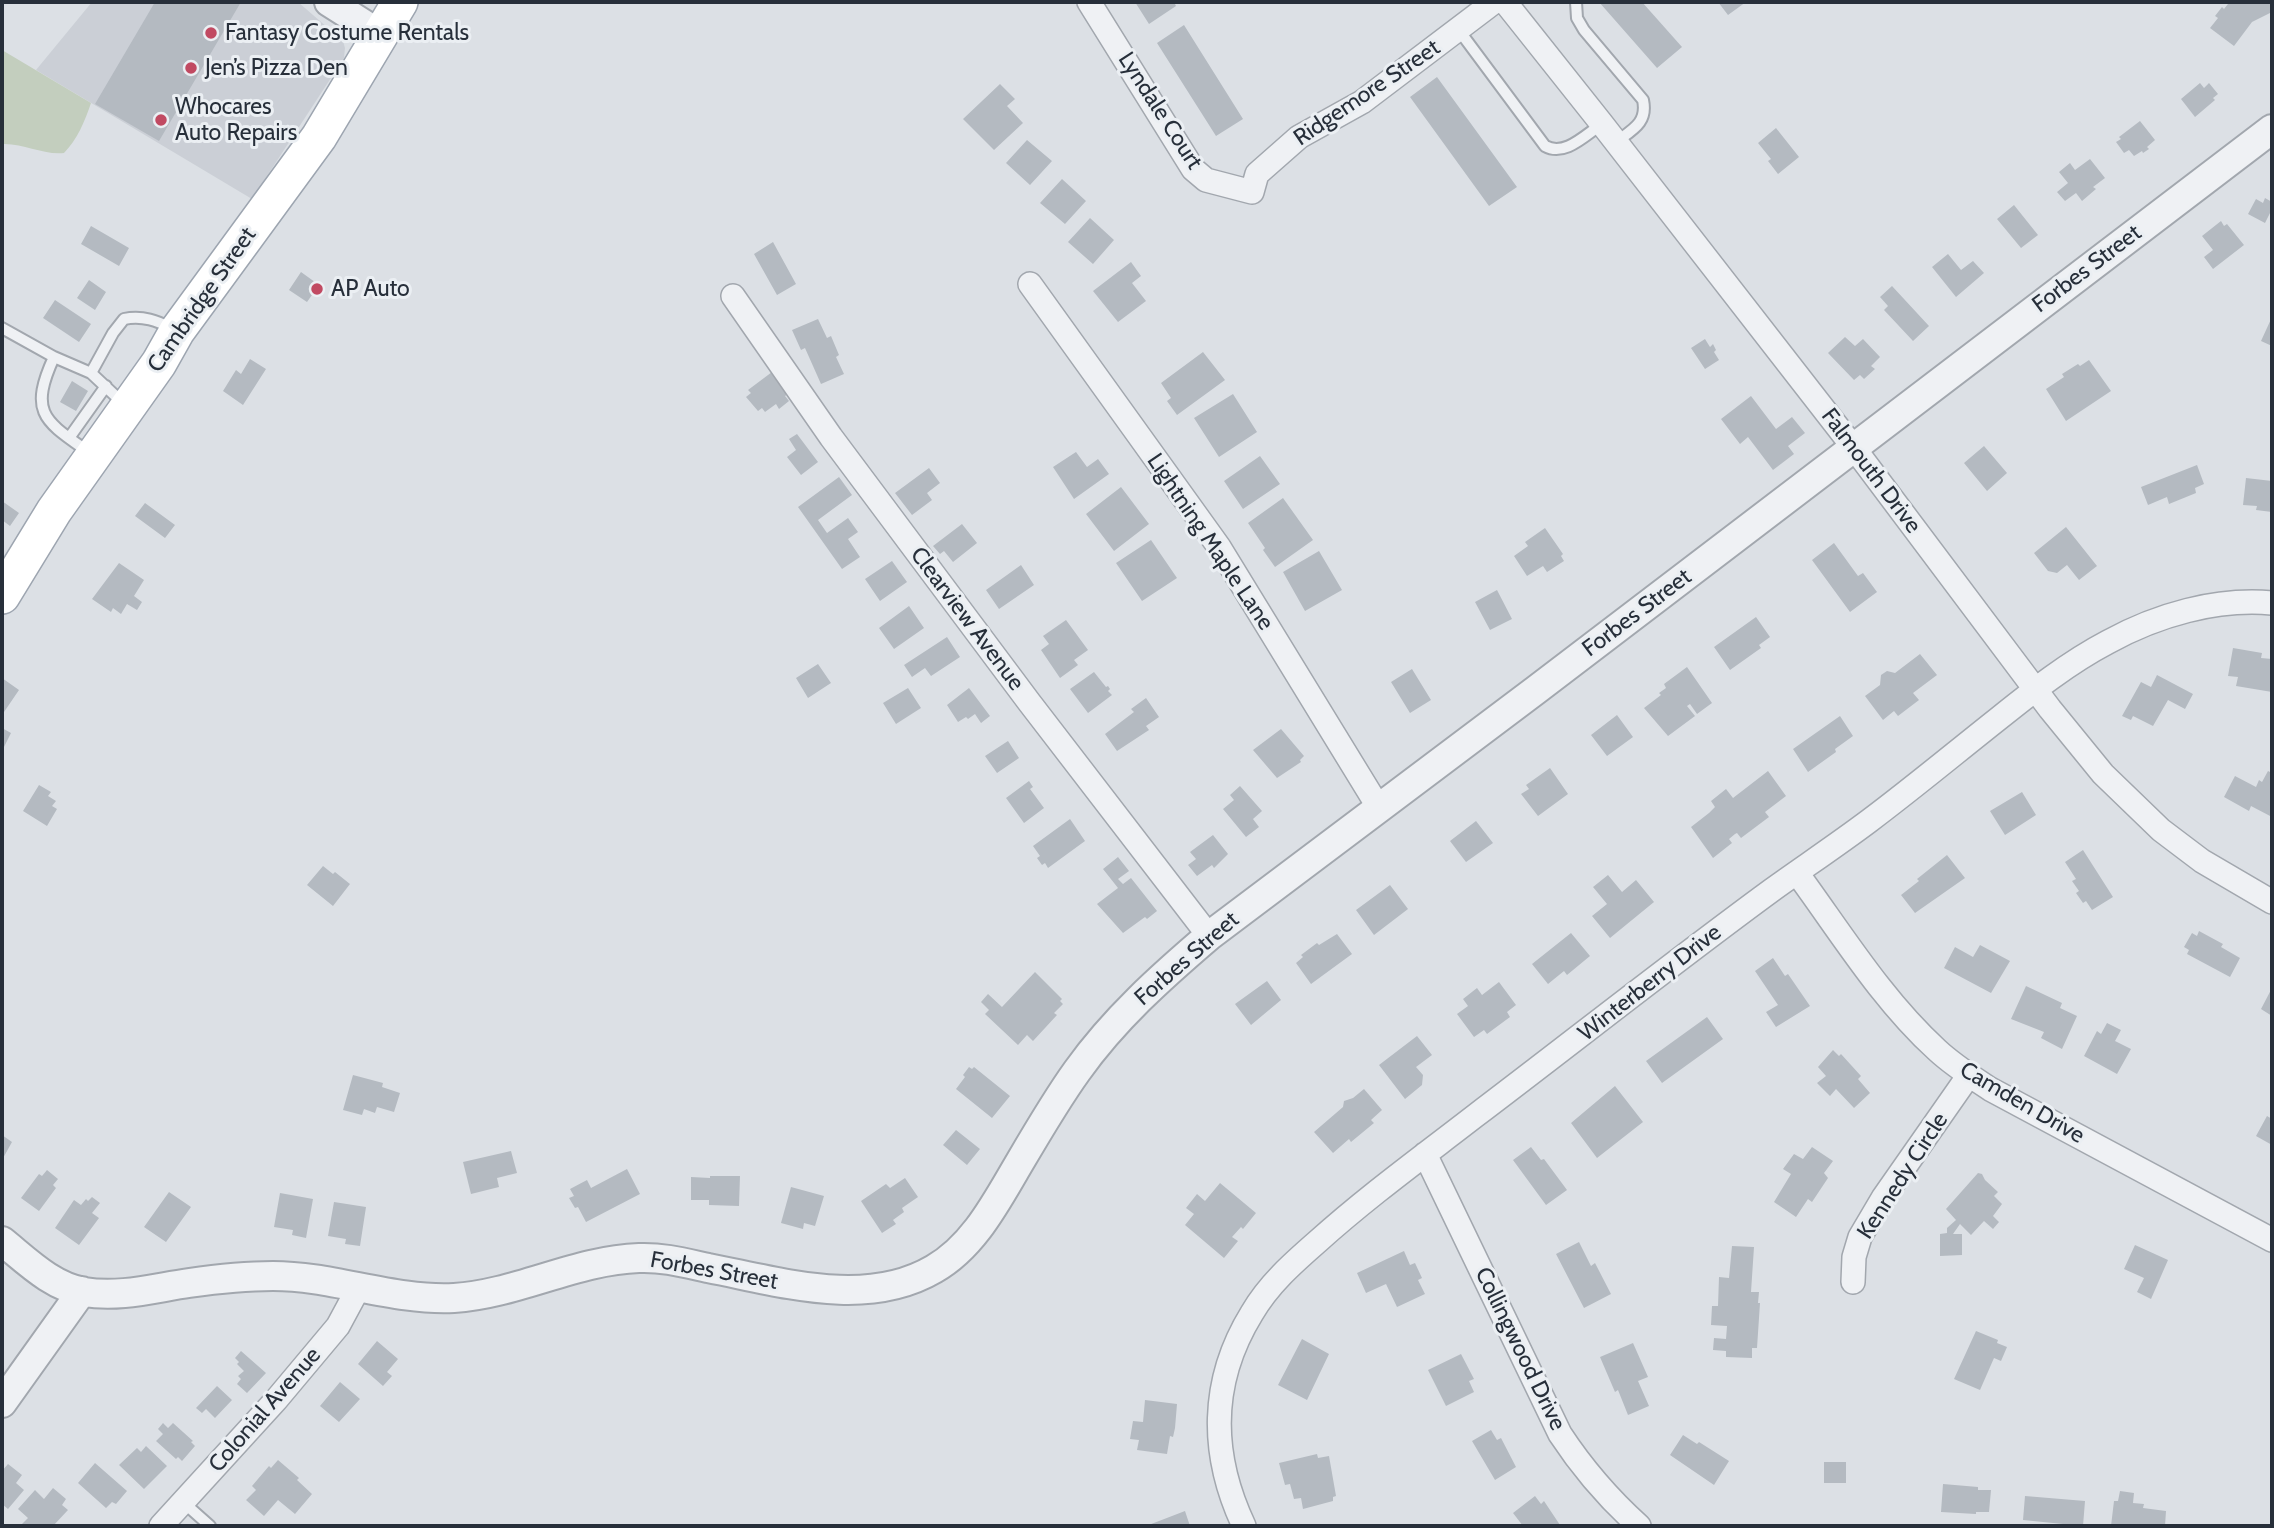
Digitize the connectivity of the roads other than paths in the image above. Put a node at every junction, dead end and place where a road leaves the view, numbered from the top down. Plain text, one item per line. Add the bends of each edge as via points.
1 (329, 2) edge
2 (400, 2) edge
3 (1090, 2) edge
4 (1494, 2) edge
5 (1505, 2) edge
6 (1576, 2) edge
7 (1458, 30) junction
8 (381, 35) junction
9 (2272, 129) edge
10 (1609, 133) junction
11 (1252, 192) joint
12 (1030, 284) dead end
13 (733, 296) dead end
14 (2, 328) edge
15 (177, 331) junction
16 (54, 357) junction
17 (91, 373) junction
18 (117, 396) junction
19 (81, 447) junction
20 (1854, 448) junction
21 (2, 596) edge
22 (2272, 603) edge
23 (2036, 689) junction
24 (1379, 808) junction
25 (1797, 873) junction
26 (2272, 902) edge
27 (1209, 936) junction
28 (1969, 1076) junction
29 (1425, 1154) junction
30 (2272, 1240) edge
31 (2, 1241) edge
32 (1853, 1282) dead end
33 (359, 1287) junction
34 (82, 1291) junction
35 (2, 1403) edge
36 (183, 1502) junction
37 (162, 1526) edge
38 (210, 1526) edge
39 (1244, 1526) edge
40 (1639, 1526) edge

1 - 8 street
2 - 8 main road, Cambridge Street
3 - 11 street, Lyndale Court via 1193,169 1206,180
4 - 7 street, Ridgemore Street
5 - 10 street, Falmouth Drive
6 - 10 lane via 1584,30 1643,100 1645,110 1638,126
7 - 10 lane via 1545,146 1562,150
7 - 11 street, Ridgemore Street via 1362,102 1299,137 1257,174
8 - 15 main road, Cambridge Street via 319,137
9 - 20 street, Forbes Street
10 - 20 street, Falmouth Drive
12 - 24 street, Lightning Maple Lane via 1219,547
13 - 27 street, Clearview Avenue via 839,448
14 - 16 lane
15 - 17 lane via 146,318 124,319
15 - 18 main road, Cambridge Street via 159,363
16 - 17 lane
16 - 19 lane via 41,390 42,410 57,430
17 - 18 lane
18 - 19 main road, Cambridge Street
19 - 21 main road, Cambridge Street via 54,512
20 - 23 street, Falmouth Drive
20 - 24 street, Forbes Street
22 - 23 street, Winterberry Drive via 2222,603 2144,625 2073,661
23 - 25 street, Winterberry Drive
23 - 26 street, Falmouth Drive via 2103,774 2151,821 2202,861
24 - 27 street, Forbes Street
25 - 28 street, Camden Drive via 1916,1030
25 - 29 street, Winterberry Drive
27 - 33 street, Forbes Street via 1137,1000 1084,1062 971,1238 937,1268 914,1279 835,1290 667,1259 638,1258 454,1298
28 - 30 street, Camden Drive
28 - 32 street, Kennedy Circle via 1860,1237
29 - 39 street, Winterberry Drive via 1286,1270 1261,1299 1238,1338 1224,1374 1219,1418 1227,1481
29 - 40 street, Collingwood Drive via 1560,1434 1601,1490
31 - 34 street, Forbes Street via 43,1275
33 - 34 street, Forbes Street via 247,1276 117,1294
33 - 36 street, Colonial Avenue via 338,1326
34 - 35 street
36 - 37 street, Colonial Avenue
36 - 38 lane

